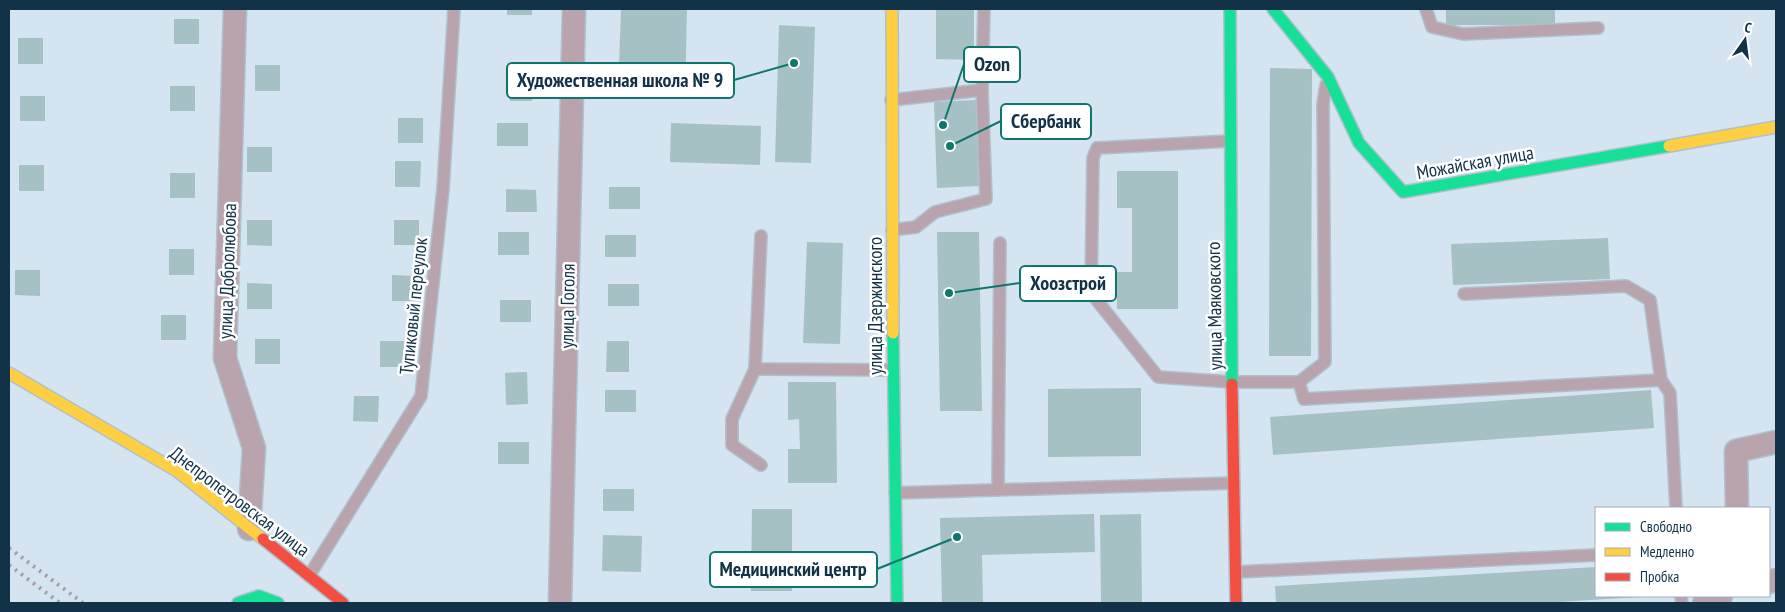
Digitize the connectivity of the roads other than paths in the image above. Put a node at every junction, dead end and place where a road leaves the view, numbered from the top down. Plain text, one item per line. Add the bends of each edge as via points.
1 (235, 9) edge
2 (454, 9) edge
3 (574, 9) edge
4 (892, 9) edge
5 (984, 9) edge
6 (1230, 9) edge
7 (1273, 9) edge
8 (1426, 9) edge
9 (1598, 28) dead end
10 (1328, 77) junction
11 (982, 90) junction
12 (891, 100) junction
13 (1776, 128) edge
14 (1230, 142) junction
15 (892, 230) junction
16 (761, 236) dead end
17 (1000, 243) dead end
18 (1464, 294) dead end
19 (755, 369) junction
20 (893, 370) junction
21 (9, 373) edge
22 (1661, 380) junction
23 (1232, 382) junction
24 (1299, 382) junction
25 (1776, 442) edge
26 (761, 465) dead end
27 (1234, 483) junction
28 (998, 489) junction
29 (896, 493) junction
30 (1676, 507) edge
31 (1737, 507) edge
32 (249, 529) junction
33 (1595, 555) edge
34 (1235, 572) junction
35 (309, 576) junction
36 (1719, 597) edge
37 (238, 603) edge
38 (278, 603) edge
39 (343, 603) edge
40 (560, 603) edge
41 (897, 603) edge
42 (1236, 603) edge
43 (1704, 603) edge

1 - 32 street, улица Добролюбова via 225,358 254,448
2 - 35 lane, Тупиковый переулок via 442,189 421,396
3 - 40 street, улица Гоголя
4 - 12 main road, улица Дзержинского
5 - 11 lane
6 - 14 main road, улица Маяковского
7 - 10 main road, Можайская улица
8 - 9 lane via 1432,27 1463,34
10 - 13 main road, Можайская улица via 1359,143 1403,192
10 - 24 lane via 1323,104 1325,362
11 - 12 lane
11 - 15 lane via 986,199 935,212 916,226
12 - 15 main road, улица Дзержинского
14 - 23 main road, улица Маяковского
14 - 23 lane via 1097,148 1092,158 1091,293 1158,377
15 - 20 main road, улица Дзержинского
16 - 19 lane
17 - 28 lane
18 - 22 lane via 1626,286 1650,300
19 - 20 lane
19 - 26 lane via 732,419 732,445
20 - 29 main road, улица Дзержинского
21 - 32 main road, Днепропетровская улица via 177,471
22 - 24 lane via 1304,399
22 - 30 lane via 1670,392
23 - 24 lane
23 - 27 main road, улица Маяковского
25 - 31 street via 1736,451
27 - 28 lane
27 - 34 main road, улица Маяковского
28 - 29 lane
29 - 41 main road, улица Дзержинского
32 - 35 main road, Днепропетровская улица
33 - 34 lane
34 - 42 main road, улица Маяковского
35 - 39 main road, Днепропетровская улица
36 - 43 street
37 - 38 main road via 259,596

